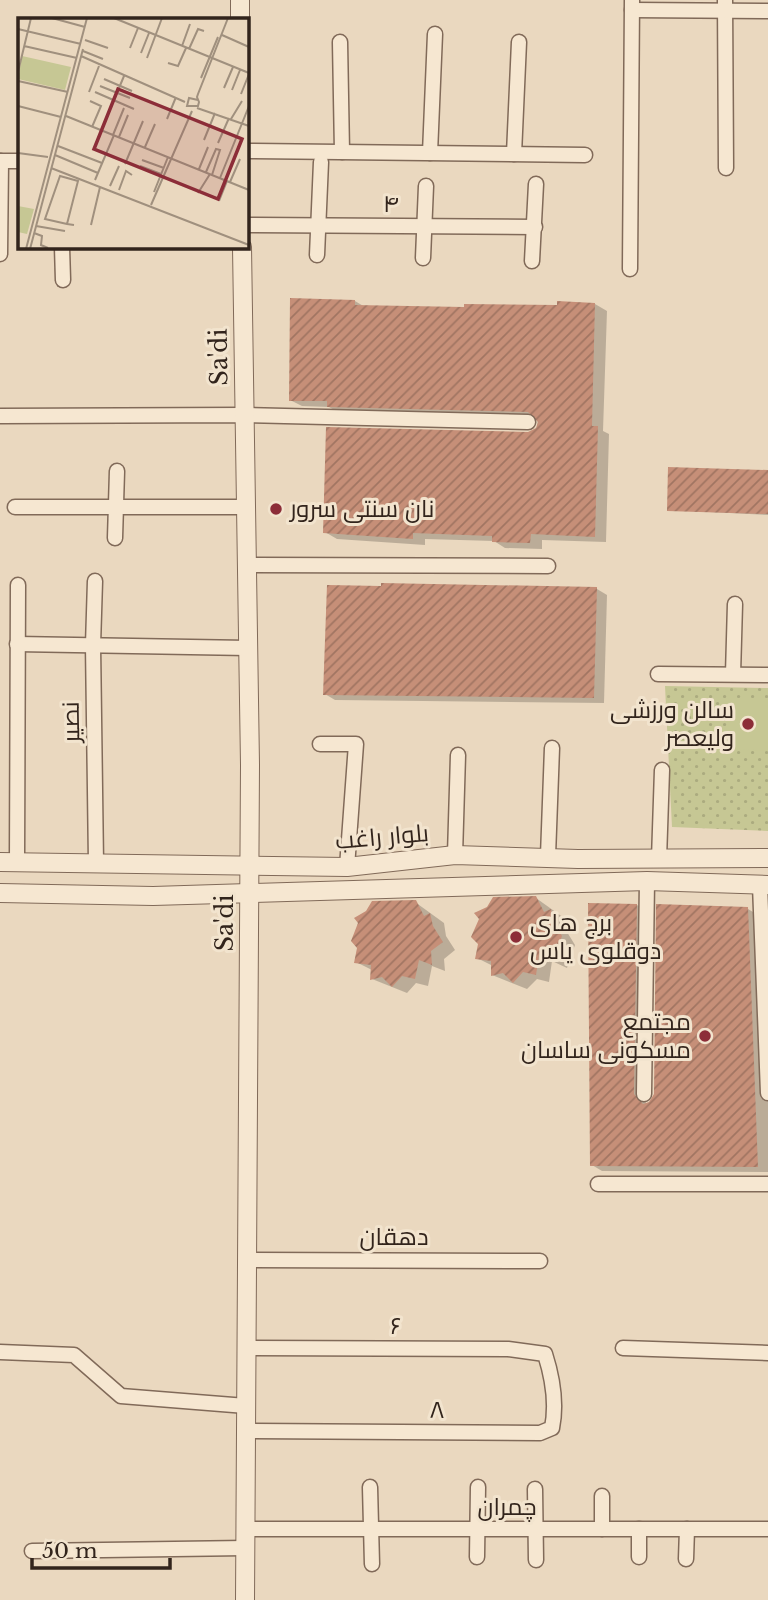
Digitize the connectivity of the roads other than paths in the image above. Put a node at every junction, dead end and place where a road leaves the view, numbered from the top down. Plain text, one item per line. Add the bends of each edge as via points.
1 (240, 0) edge
2 (632, 5) edge
3 (725, 5) edge
4 (768, 11) edge
5 (240, 18) edge
6 (435, 34) dead end
7 (341, 42) dead end
8 (519, 42) dead end
9 (248, 152) edge
10 (342, 152) junction
11 (430, 153) junction
12 (514, 154) junction
13 (585, 155) dead end
14 (0, 161) edge
15 (18, 162) edge
16 (321, 162) dead end
17 (726, 168) dead end
18 (536, 184) dead end
19 (426, 187) dead end
20 (248, 225) edge
21 (318, 226) junction
22 (424, 226) junction
23 (534, 227) junction
24 (62, 248) edge
25 (242, 248) edge
26 (0, 254) edge
27 (317, 255) dead end
28 (423, 258) dead end
29 (532, 261) dead end
30 (630, 269) dead end
31 (63, 280) dead end
32 (244, 415) junction
33 (0, 416) edge
34 (528, 422) dead end
35 (117, 471) dead end
36 (15, 507) dead end
37 (116, 507) junction
38 (246, 507) junction
39 (115, 538) dead end
40 (246, 565) junction
41 (548, 566) dead end
42 (95, 581) dead end
43 (18, 586) dead end
44 (735, 604) dead end
45 (17, 645) junction
46 (93, 645) junction
47 (248, 648) junction
48 (658, 674) dead end
49 (733, 674) junction
50 (768, 675) edge
51 (320, 744) dead end
52 (552, 748) dead end
53 (458, 755) dead end
54 (662, 770) dead end
55 (455, 855) junction
56 (548, 856) junction
57 (768, 858) edge
58 (659, 859) junction
59 (8, 862) edge
60 (96, 863) junction
61 (250, 866) junction
62 (347, 867) junction
63 (646, 881) junction
64 (764, 885) edge
65 (249, 891) junction
66 (0, 893) edge
67 (644, 1094) dead end
68 (768, 1094) edge
69 (598, 1184) dead end
70 (768, 1184) edge
71 (247, 1260) junction
72 (540, 1261) dead end
73 (246, 1348) junction
74 (623, 1348) dead end
75 (0, 1352) edge
76 (768, 1353) edge
77 (545, 1354) joint
78 (246, 1406) junction
79 (246, 1431) junction
80 (370, 1487) dead end
81 (478, 1487) dead end
82 (535, 1489) dead end
83 (602, 1496) dead end
84 (371, 1530) junction
85 (479, 1530) junction
86 (535, 1530) junction
87 (602, 1530) junction
88 (639, 1530) junction
89 (687, 1530) junction
90 (768, 1530) edge
91 (245, 1539) junction
92 (32, 1551) dead end
93 (477, 1557) dead end
94 (639, 1557) dead end
95 (687, 1559) dead end
96 (536, 1560) dead end
97 (372, 1564) dead end
98 (245, 1600) edge

1 - 5 street
2 - 3 street
2 - 30 street
3 - 4 street
3 - 17 street
6 - 11 street
7 - 10 street
8 - 12 street
9 - 10 street
10 - 11 street
11 - 12 street
12 - 13 street
14 - 15 street
14 - 26 street
16 - 21 street
18 - 23 street
19 - 22 street
20 - 21 street, ۴
21 - 22 street, ۴
21 - 27 street
22 - 23 street, ۴
22 - 28 street
23 - 29 street
24 - 31 street
25 - 32 street, Sa'di
32 - 33 street
32 - 34 street
32 - 38 street, Sa'di
35 - 37 street
36 - 37 street
37 - 38 street
37 - 39 street
38 - 40 street, Sa'di
40 - 41 street
40 - 47 street, Sa'di
42 - 46 street, نصیر
43 - 45 street
44 - 49 street
45 - 46 street
45 - 59 street
46 - 47 street
46 - 60 street, نصیر
47 - 61 street, Sa'di
48 - 49 street
49 - 50 street
51 - 62 street via 356,744
52 - 56 street
53 - 55 street
54 - 58 street
55 - 56 street, بلوار راغب
55 - 62 street, بلوار راغب
56 - 58 street, بلوار راغب
57 - 58 street, بلوار راغب
59 - 60 street, بلوار راغب
60 - 61 street, بلوار راغب
61 - 62 street, بلوار راغب
61 - 65 street, Sa'di
63 - 64 street, بلوار راغب
63 - 65 street, بلوار راغب
63 - 67 street
64 - 68 street
65 - 66 street, بلوار راغب via 153,896
65 - 71 street, Sa'di
69 - 70 street
71 - 72 street, دهقان
71 - 73 street, Sa'di
73 - 77 street, ۶ via 508,1349
73 - 78 street, Sa'di
74 - 76 street
75 - 78 street via 74,1355 121,1396
77 - 79 street, ۸ via 556,1410 552,1428 540,1433
78 - 79 street, Sa'di
79 - 91 street, Sa'di
80 - 84 street
81 - 85 street
82 - 86 street
83 - 87 street
84 - 85 street, چمران
84 - 91 street, چمران
84 - 97 street
85 - 86 street, چمران
85 - 93 street
86 - 87 street, چمران
86 - 96 street
87 - 88 street, چمران
88 - 89 street, چمران
88 - 94 street
89 - 90 street, چمران
89 - 95 street
91 - 92 street, چمران
91 - 98 street, Sa'di

